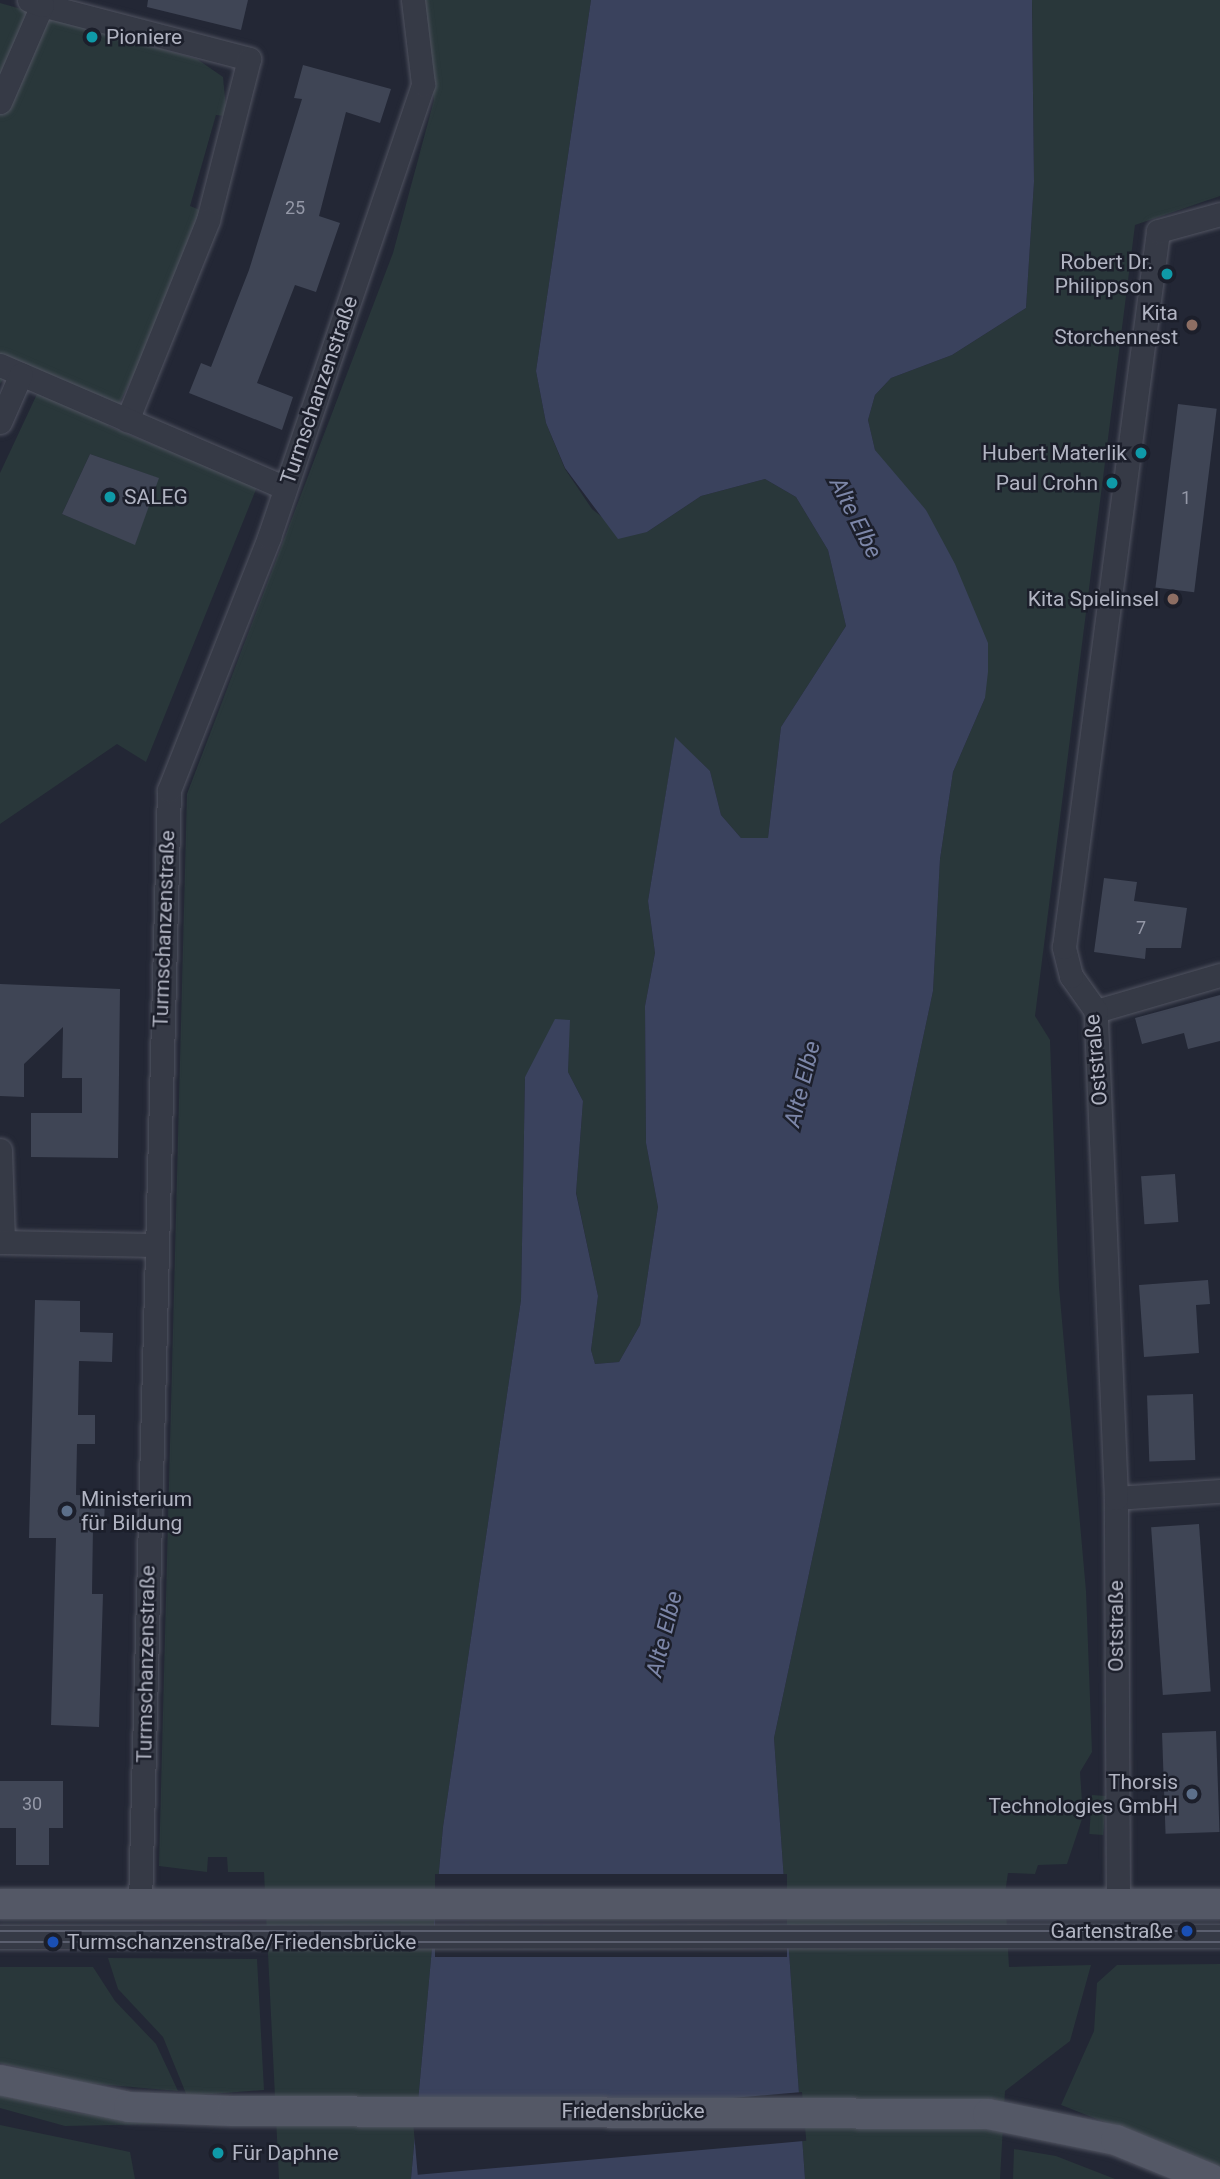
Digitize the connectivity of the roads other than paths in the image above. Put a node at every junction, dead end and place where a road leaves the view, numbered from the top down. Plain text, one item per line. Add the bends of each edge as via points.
1 (414, 0) edge
2 (36, 2) edge
3 (0, 102) edge
4 (1220, 214) edge
5 (10, 369) edge
6 (127, 420) junction
7 (0, 422) edge
8 (285, 488) junction
9 (1220, 975) edge
10 (1096, 1011) junction
11 (0, 1150) edge
12 (2, 1242) edge
13 (156, 1245) junction
14 (1220, 1491) edge
15 (1116, 1498) junction
16 (1118, 1903) junction
17 (0, 1904) edge
18 (140, 1904) junction
19 (1220, 1904) edge
20 (1220, 1936) edge
21 (0, 1937) edge
22 (0, 2080) edge
23 (1211, 2179) edge

1 - 8 street, Turmschanzenstraße via 423,84
2 - 3 street
2 - 6 street via 249,60 208,220
4 - 10 street, Oststraße via 1158,231 1064,947 1071,976
5 - 6 street
5 - 7 street
6 - 8 street
8 - 13 street, Turmschanzenstraße via 169,790
9 - 10 street
10 - 15 street, Oststraße
11 - 12 street
12 - 13 street
13 - 18 street, Turmschanzenstraße
14 - 15 street
15 - 16 street, Oststraße
16 - 18 main road
16 - 19 main road
17 - 18 main road
20 - 21 street
22 - 23 main road, Friedensbrücke via 104,2104 232,2111 936,2110 1034,2119 1126,2144

